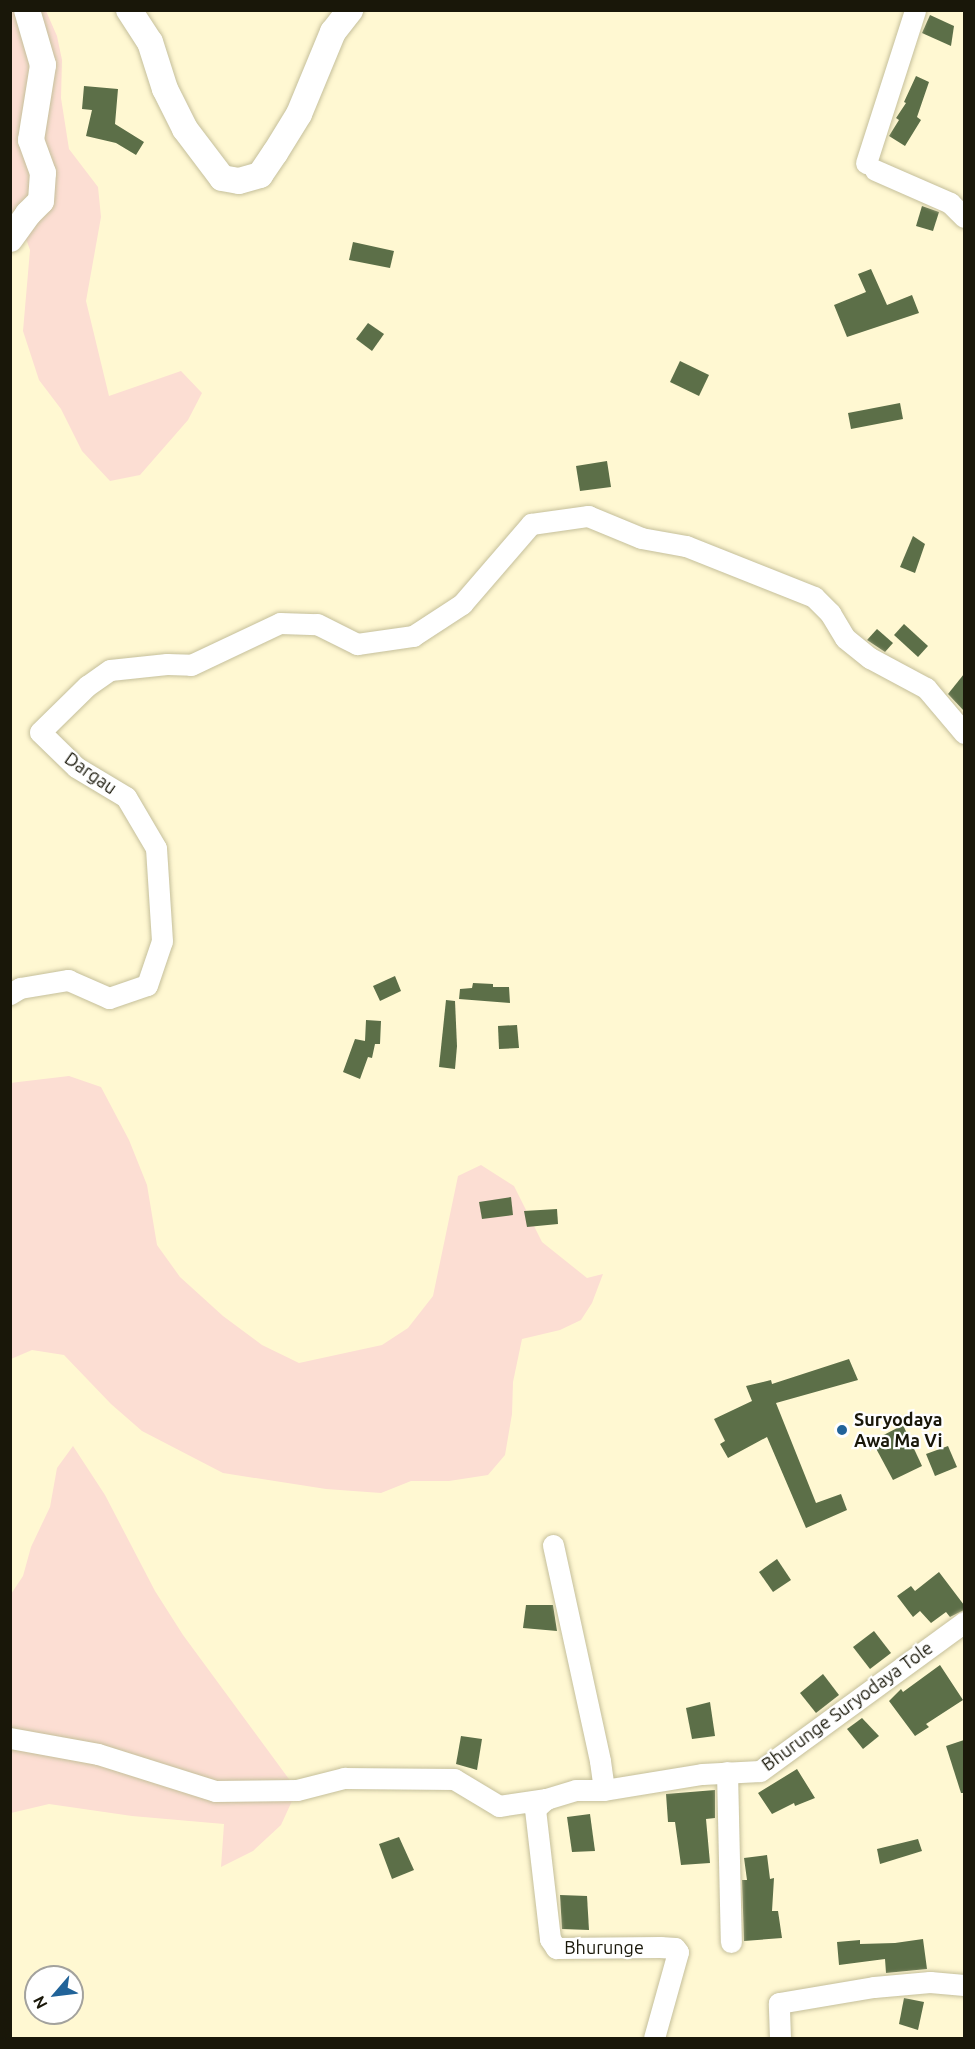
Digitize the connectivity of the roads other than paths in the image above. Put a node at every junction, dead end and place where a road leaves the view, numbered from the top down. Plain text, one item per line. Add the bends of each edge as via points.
1 (27, 10) edge
2 (129, 10) edge
3 (350, 10) edge
4 (915, 10) edge
5 (964, 217) edge
6 (10, 239) edge
7 (964, 733) edge
8 (10, 994) edge
9 (553, 1545) dead end
10 (964, 1622) edge
11 (10, 1738) edge
12 (727, 1772) junction
13 (604, 1790) junction
14 (546, 1799) junction
15 (731, 1942) dead end
16 (964, 1985) edge
17 (654, 2038) edge
18 (780, 2038) edge

1 - 6 street via 43,65 31,140 43,173 41,201
2 - 3 street via 150,42 165,89 185,129 222,178 239,181 260,175 275,153 299,114 333,32
4 - 5 street via 870,166 950,203
7 - 8 street, Dargau via 926,688 870,658 845,638 830,613 814,597 686,546 641,538 588,516 531,524 462,604 413,636 357,644 316,624 280,623 191,665 110,670 87,686 40,732 76,767 126,797 156,848 162,941 147,985 109,998 68,980 20,988
9 - 13 street
10 - 12 street, Bhurunge Suryodaya Tole via 760,1771
11 - 14 street, Bhurunge Suryodaya Tole via 98,1754 215,1791 297,1790 344,1778 454,1779 499,1806
12 - 13 street, Bhurunge Suryodaya Tole
12 - 15 street
13 - 14 street, Bhurunge Suryodaya Tole via 576,1790
14 - 17 street, Bhurunge via 536,1809 550,1939 556,1948 660,1947 675,1948 678,1952
16 - 18 street via 930,1982 874,1987 779,2003

